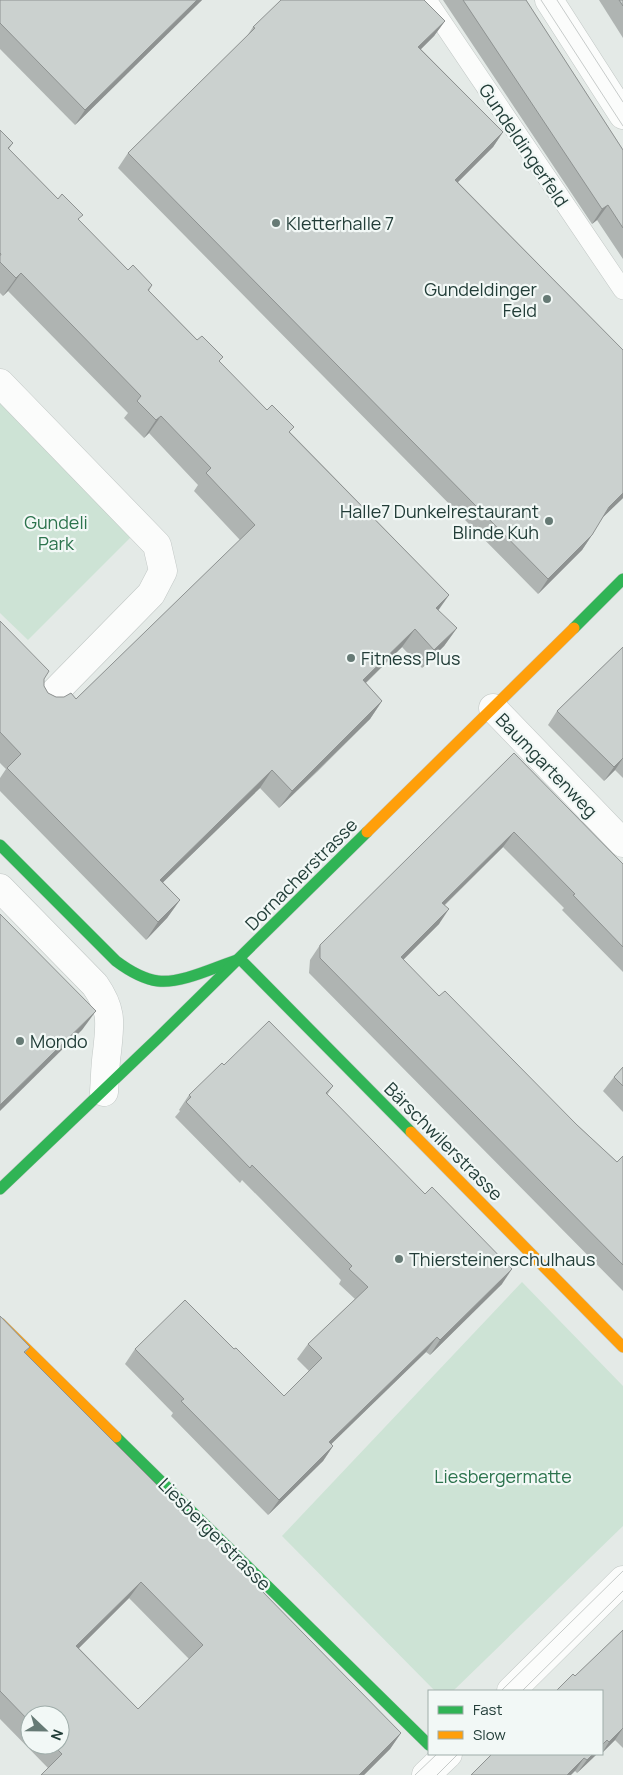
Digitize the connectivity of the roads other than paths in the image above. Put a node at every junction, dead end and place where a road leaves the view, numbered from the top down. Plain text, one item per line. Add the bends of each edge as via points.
1 (427, 0) edge
2 (549, 0) edge
3 (623, 115) edge
4 (623, 290) edge
5 (0, 383) edge
6 (623, 579) edge
7 (47, 700) edge
8 (493, 708) junction
9 (623, 843) edge
10 (0, 845) edge
11 (0, 888) edge
12 (240, 959) junction
13 (104, 1092) junction
14 (0, 1189) edge
15 (0, 1323) edge
16 (623, 1347) edge
17 (623, 1580) edge
18 (512, 1690) edge
19 (428, 1748) edge

1 - 4 lane, Gundeldingerfeld
2 - 3 street
5 - 7 street via 157,545 162,571 151,594
6 - 8 street, Dornacherstrasse
8 - 9 street, Baumgartenweg
8 - 12 street, Dornacherstrasse
10 - 12 street via 127,969 160,981
11 - 13 street via 103,997 111,1028
12 - 13 street, Dornacherstrasse
12 - 16 street, Bärschwilerstrasse
13 - 14 street, Dornacherstrasse
15 - 19 street, Liesbergerstrasse
17 - 18 street

